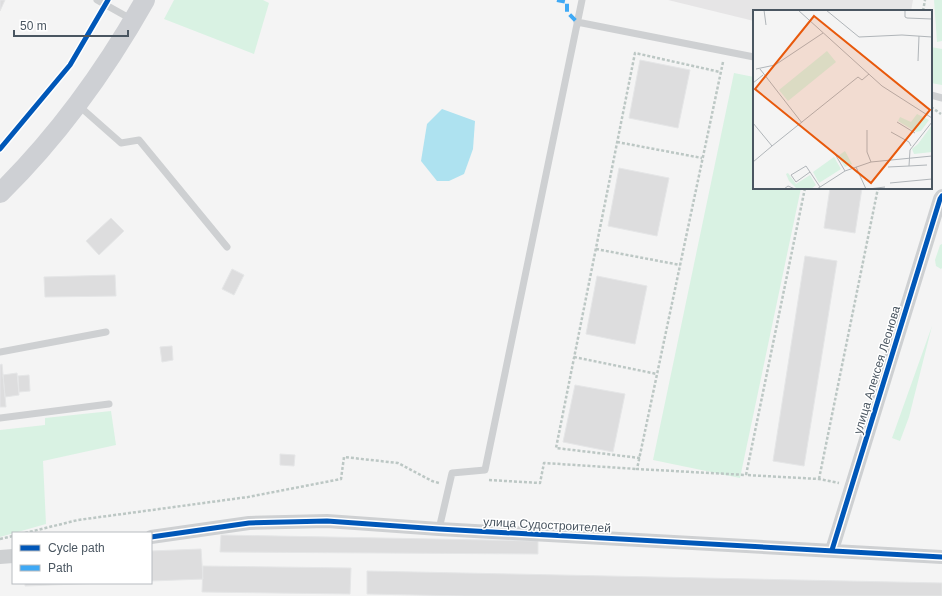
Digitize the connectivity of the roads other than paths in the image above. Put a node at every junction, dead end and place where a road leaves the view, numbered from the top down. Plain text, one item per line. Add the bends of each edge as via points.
1 (97, 0) edge
2 (144, 0) edge
3 (582, 0) edge
4 (133, 20) junction
5 (577, 22) junction
6 (753, 57) edge
7 (932, 95) edge
8 (942, 98) edge
9 (78, 105) junction
10 (0, 193) edge
11 (942, 196) edge
12 (226, 247) dead end
13 (106, 332) dead end
14 (0, 352) edge
15 (109, 404) dead end
16 (0, 418) edge
17 (440, 530) junction
18 (152, 537) edge
19 (832, 550) junction
20 (12, 556) edge
21 (0, 557) edge
22 (942, 557) edge

1 - 4 lane
2 - 4 main road
3 - 5 lane
4 - 9 main road
5 - 6 lane
5 - 17 lane via 485,470 452,473
7 - 8 lane
9 - 10 main road via 32,161
9 - 12 lane via 121,143 139,140
11 - 19 street, улица Алексея Леонова
13 - 14 lane
15 - 16 lane
17 - 18 street, улица Судостроителей via 312,521 249,523
17 - 19 street, улица Судостроителей
19 - 22 street, улица Судостроителей
20 - 21 street

